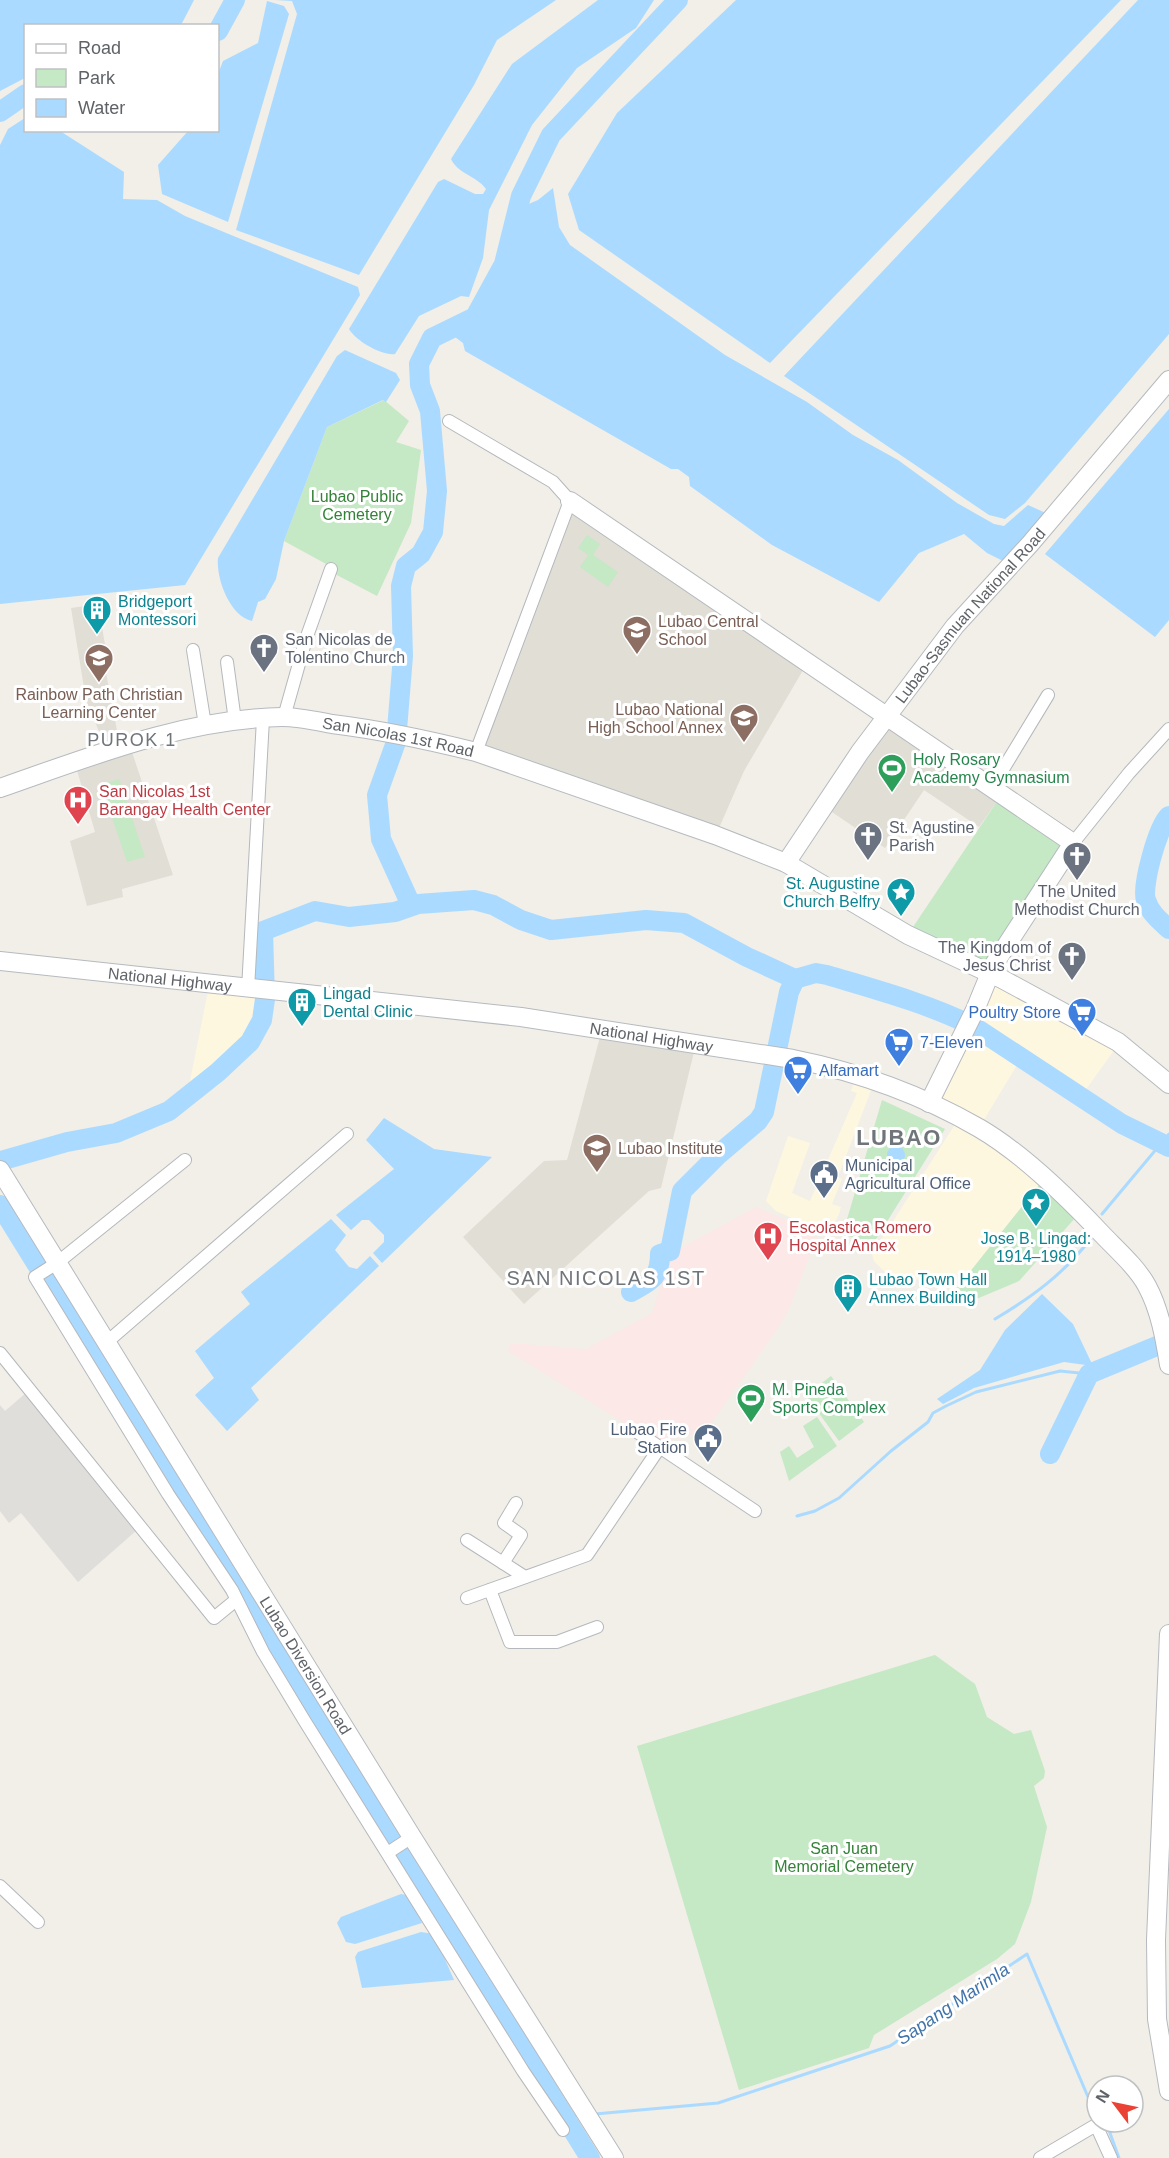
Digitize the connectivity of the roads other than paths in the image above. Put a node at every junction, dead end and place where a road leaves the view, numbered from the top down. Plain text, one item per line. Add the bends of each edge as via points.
1 (1169, 380) edge
2 (450, 421) dead end
3 (570, 501) junction
4 (331, 569) dead end
5 (193, 650) dead end
6 (227, 662) dead end
7 (1048, 695) dead end
8 (887, 715) junction
9 (284, 717) junction
10 (263, 719) junction
11 (235, 721) junction
12 (205, 725) junction
13 (1169, 729) edge
14 (476, 752) junction
15 (0, 788) edge
16 (991, 789) junction
17 (1073, 843) junction
18 (786, 863) junction
19 (0, 961) edge
20 (990, 975) junction
21 (250, 989) junction
22 (1169, 1084) edge
23 (929, 1103) junction
24 (347, 1134) dead end
25 (185, 1160) dead end
26 (0, 1170) edge
27 (55, 1264) junction
28 (107, 1342) junction
29 (0, 1353) edge
30 (1168, 1360) edge
31 (637, 1432) dead end
32 (660, 1447) junction
33 (516, 1503) dead end
34 (755, 1511) dead end
35 (467, 1540) dead end
36 (503, 1563) junction
37 (525, 1577) junction
38 (490, 1590) junction
39 (467, 1598) dead end
40 (236, 1600) junction
41 (597, 1627) dead end
42 (1169, 1634) edge
43 (409, 1838) junction
44 (1165, 1844) edge
45 (390, 1851) junction
46 (0, 1886) edge
47 (38, 1922) dead end
48 (1169, 2091) edge
49 (562, 2130) dead end
50 (614, 2158) edge
51 (1040, 2158) edge
52 (1111, 2158) edge

1 - 8 main road, Lubao-Sasmuan National Road via 955,626
2 - 3 street via 553,482
3 - 8 main road
3 - 14 street
4 - 9 street
5 - 12 street
6 - 11 street
7 - 16 street
8 - 16 main road
8 - 18 main road, Lubao-Sasmuan National Road
9 - 10 main road, San Nicolas 1st Road
9 - 14 main road, San Nicolas 1st Road via 384,730
10 - 11 main road, San Nicolas 1st Road
10 - 21 street
11 - 12 main road, San Nicolas 1st Road
12 - 15 main road, San Nicolas 1st Road via 176,729
13 - 17 street
14 - 18 main road, San Nicolas 1st Road
16 - 17 main road
17 - 20 main road
18 - 20 main road, San Nicolas 1st Road via 908,934
19 - 21 main road, National Highway
20 - 22 main road, San Nicolas 1st Road via 1118,1042
20 - 23 main road
21 - 23 main road, National Highway via 521,1017 793,1059 838,1068
23 - 30 main road, National Highway via 980,1129 1082,1212 1147,1285 1161,1322
24 - 28 street
25 - 27 street
26 - 27 main road, Lubao Diversion Road
27 - 28 main road, Lubao Diversion Road
27 - 40 street via 35,1277
28 - 43 main road, Lubao Diversion Road
29 - 40 street via 214,1618
31 - 32 street
32 - 34 street
32 - 37 street via 587,1555
33 - 36 street via 504,1523 521,1535
35 - 36 street
36 - 37 street
37 - 38 street
38 - 39 street
38 - 41 street via 510,1642 557,1642
40 - 45 street via 262,1652
42 - 44 main road
43 - 45 street
43 - 50 main road, Lubao Diversion Road
44 - 48 main road via 1156,1940 1157,2019
45 - 49 street via 443,1944
46 - 47 street
51 - 52 street via 1096,2125

